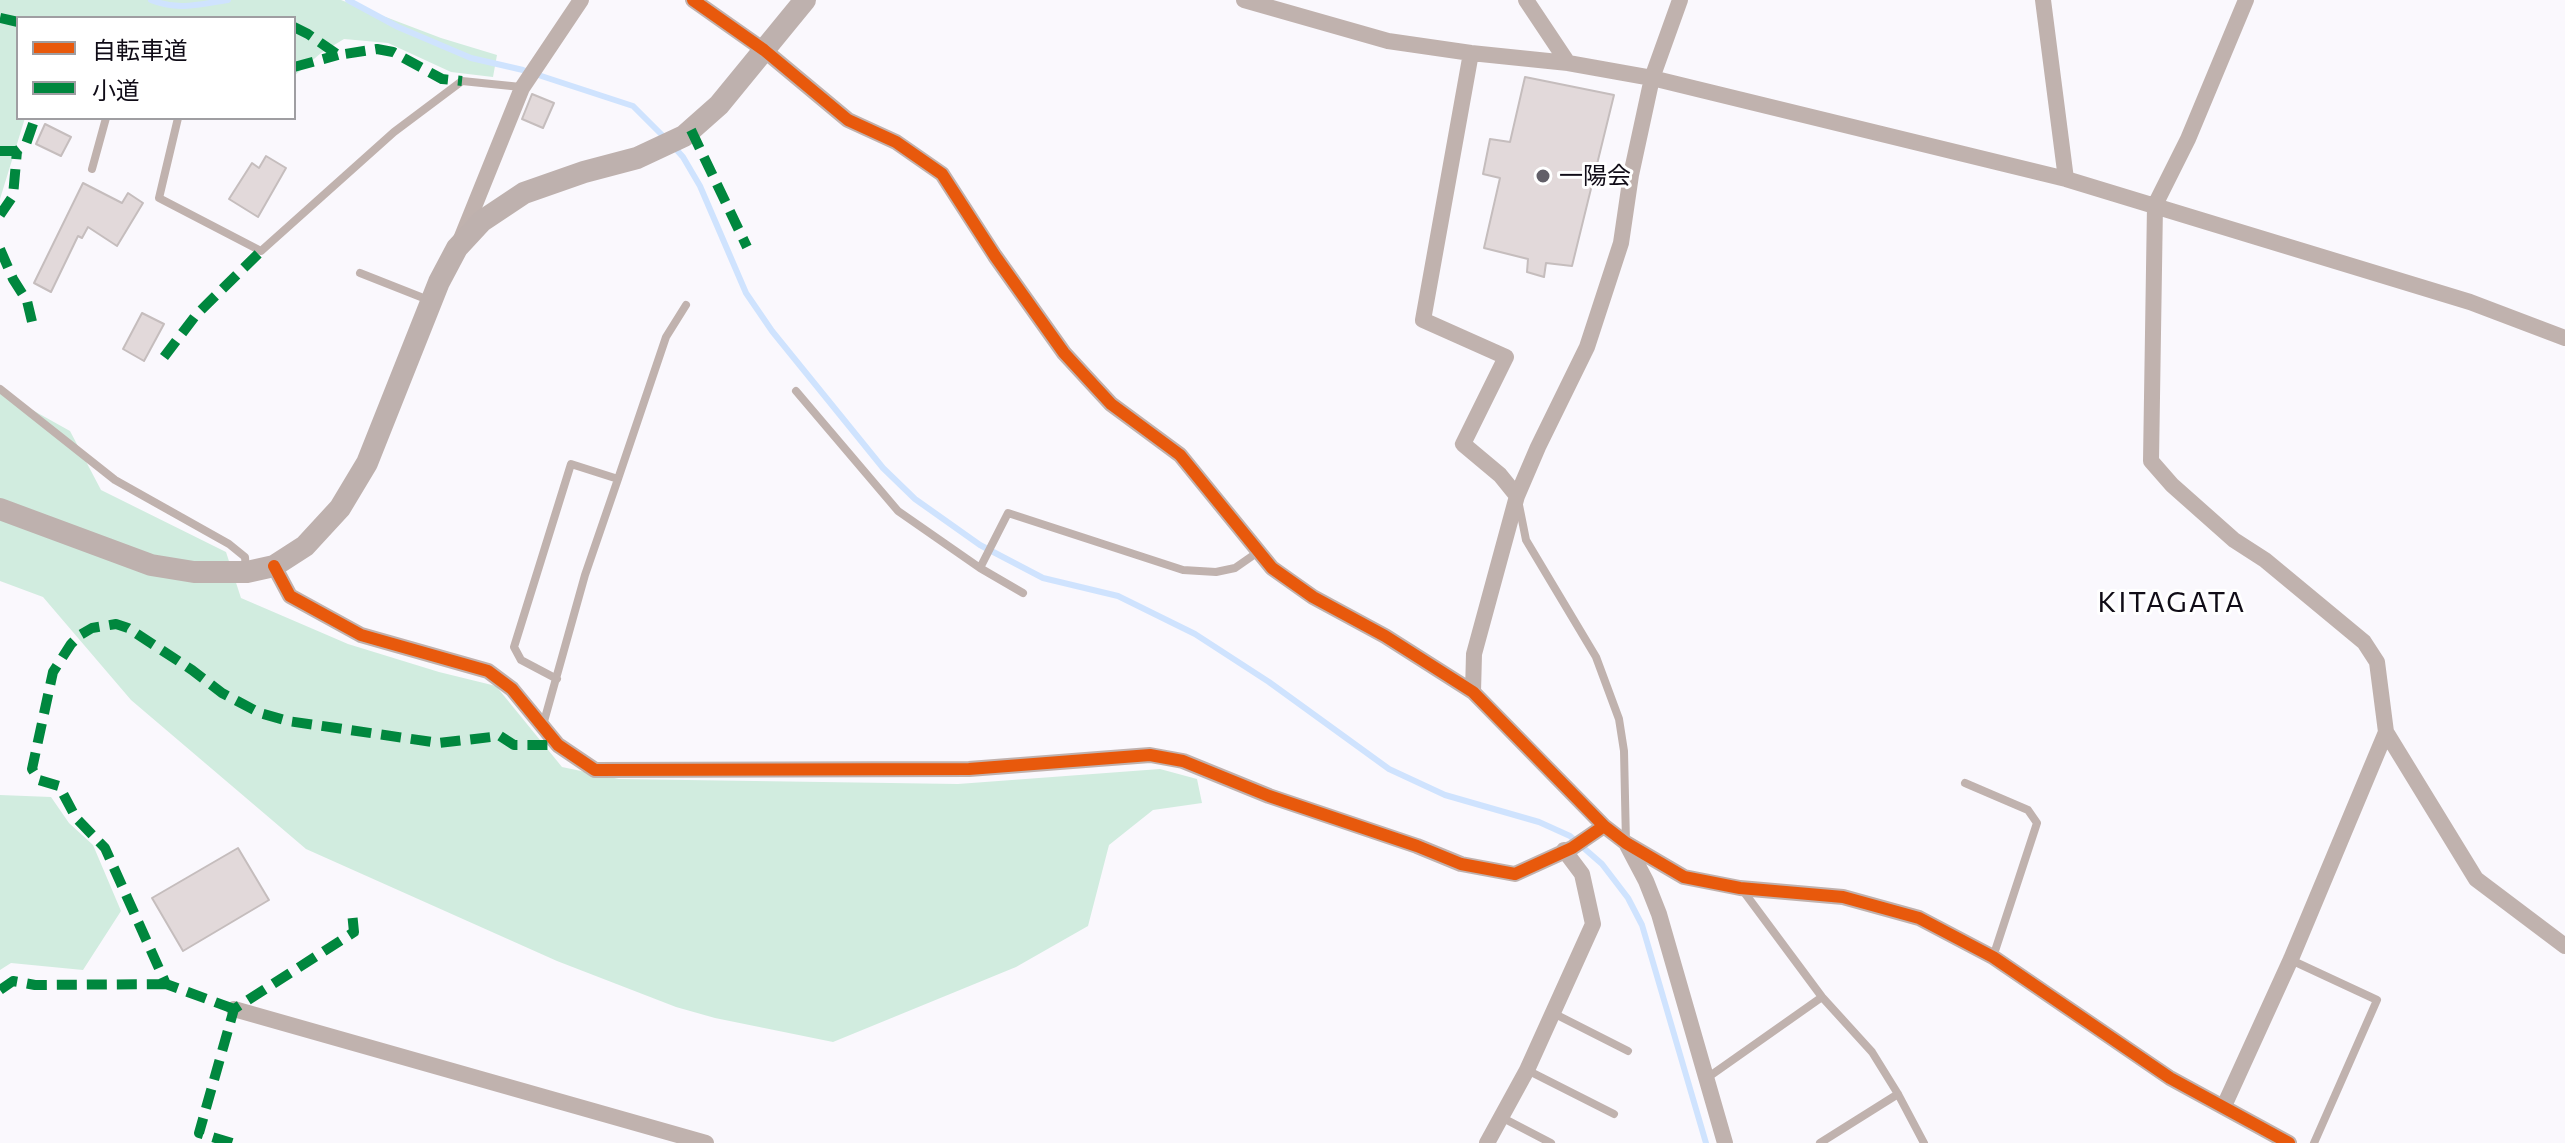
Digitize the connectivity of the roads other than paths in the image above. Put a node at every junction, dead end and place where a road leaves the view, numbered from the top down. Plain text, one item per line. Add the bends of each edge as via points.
1 (581, 0) edge
2 (693, 0) edge
3 (805, 0) edge
4 (1244, 0) edge
5 (1526, 0) edge
6 (1680, 0) edge
7 (2043, 0) edge
8 (2246, 0) edge
9 (764, 50) junction
10 (1471, 53) junction
11 (1568, 63) junction
12 (1652, 78) junction
13 (525, 83) junction
14 (105, 120) edge
15 (178, 120) edge
16 (92, 169) dead end
17 (2066, 179) junction
18 (2155, 205) junction
19 (457, 248) junction
20 (360, 273) dead end
21 (431, 301) junction
22 (686, 305) dead end
23 (2565, 338) edge
24 (0, 389) edge
25 (796, 391) dead end
26 (618, 479) junction
27 (1517, 496) junction
28 (0, 509) edge
29 (1259, 552) junction
30 (982, 564) junction
31 (274, 566) junction
32 (247, 572) junction
33 (1023, 593) dead end
34 (557, 679) junction
35 (1473, 692) junction
36 (543, 726) junction
37 (2386, 732) junction
38 (1965, 783) dead end
39 (1604, 826) junction
40 (1626, 843) junction
41 (1568, 849) junction
42 (1740, 888) junction
43 (2565, 946) edge
44 (1993, 957) junction
45 (2291, 959) junction
46 (1822, 997) junction
47 (234, 1009) dead end
48 (1553, 1013) junction
49 (1628, 1051) dead end
50 (1527, 1070) junction
51 (1707, 1078) junction
52 (1898, 1094) junction
53 (2224, 1106) junction
54 (1614, 1114) dead end
55 (1501, 1117) junction
56 (706, 1143) edge
57 (1487, 1143) edge
58 (1551, 1143) edge
59 (1725, 1143) edge
60 (1820, 1143) edge
61 (1924, 1143) edge
62 (2289, 1143) edge
63 (2314, 1143) edge

1 - 13 street
2 - 9 street
3 - 9 street
4 - 10 street via 1388,41
5 - 11 street
6 - 12 street
7 - 17 street
8 - 18 street
9 - 19 street via 719,105 684,136 637,158 524,193 482,221
9 - 29 street via 848,120 896,142 942,174 1064,353 1111,404 1180,455
10 - 11 street
10 - 27 street via 1423,320 1506,357 1463,444
11 - 12 street
12 - 17 street
12 - 27 street via 1621,243 1587,347
13 - 15 lane via 462,81 394,132 261,251 159,198
13 - 19 street
14 - 16 lane
17 - 18 street
18 - 23 street via 2470,302
18 - 37 street via 2151,461 2234,540 2364,642 2377,662
19 - 21 street
20 - 21 lane
21 - 31 street via 360,474 340,508 305,546
22 - 26 lane via 666,337
24 - 32 lane via 115,480 229,544 245,557
25 - 30 lane via 898,511
26 - 34 lane
26 - 34 lane via 571,464 514,647 521,660
27 - 35 street via 1474,654
27 - 40 lane via 1526,540 1596,657 1619,719
28 - 32 street via 151,565
29 - 30 lane via 1235,568 1183,570 1008,513
29 - 35 street via 1313,597
30 - 33 lane
31 - 32 street
31 - 36 street via 290,596 361,635 488,671 512,689
34 - 36 lane
35 - 39 street
36 - 41 street via 558,745 595,770 969,769 1150,755 1183,761 1461,864 1515,874
37 - 43 street via 2476,879
37 - 45 street
38 - 44 lane via 2028,810 2037,823
39 - 40 street
39 - 41 street
40 - 42 street via 1684,877
40 - 51 street via 1659,914
41 - 48 street via 1582,874 1593,924
42 - 44 street via 1871,904 1919,918
42 - 46 lane
44 - 53 street via 2170,1078
45 - 53 street
45 - 63 lane via 2377,1000
46 - 51 lane
46 - 52 lane via 1872,1052
47 - 56 street
48 - 49 lane
48 - 50 street
50 - 54 lane
50 - 55 street
51 - 59 street
52 - 60 lane
52 - 61 lane
53 - 62 street
55 - 57 street
55 - 58 lane

